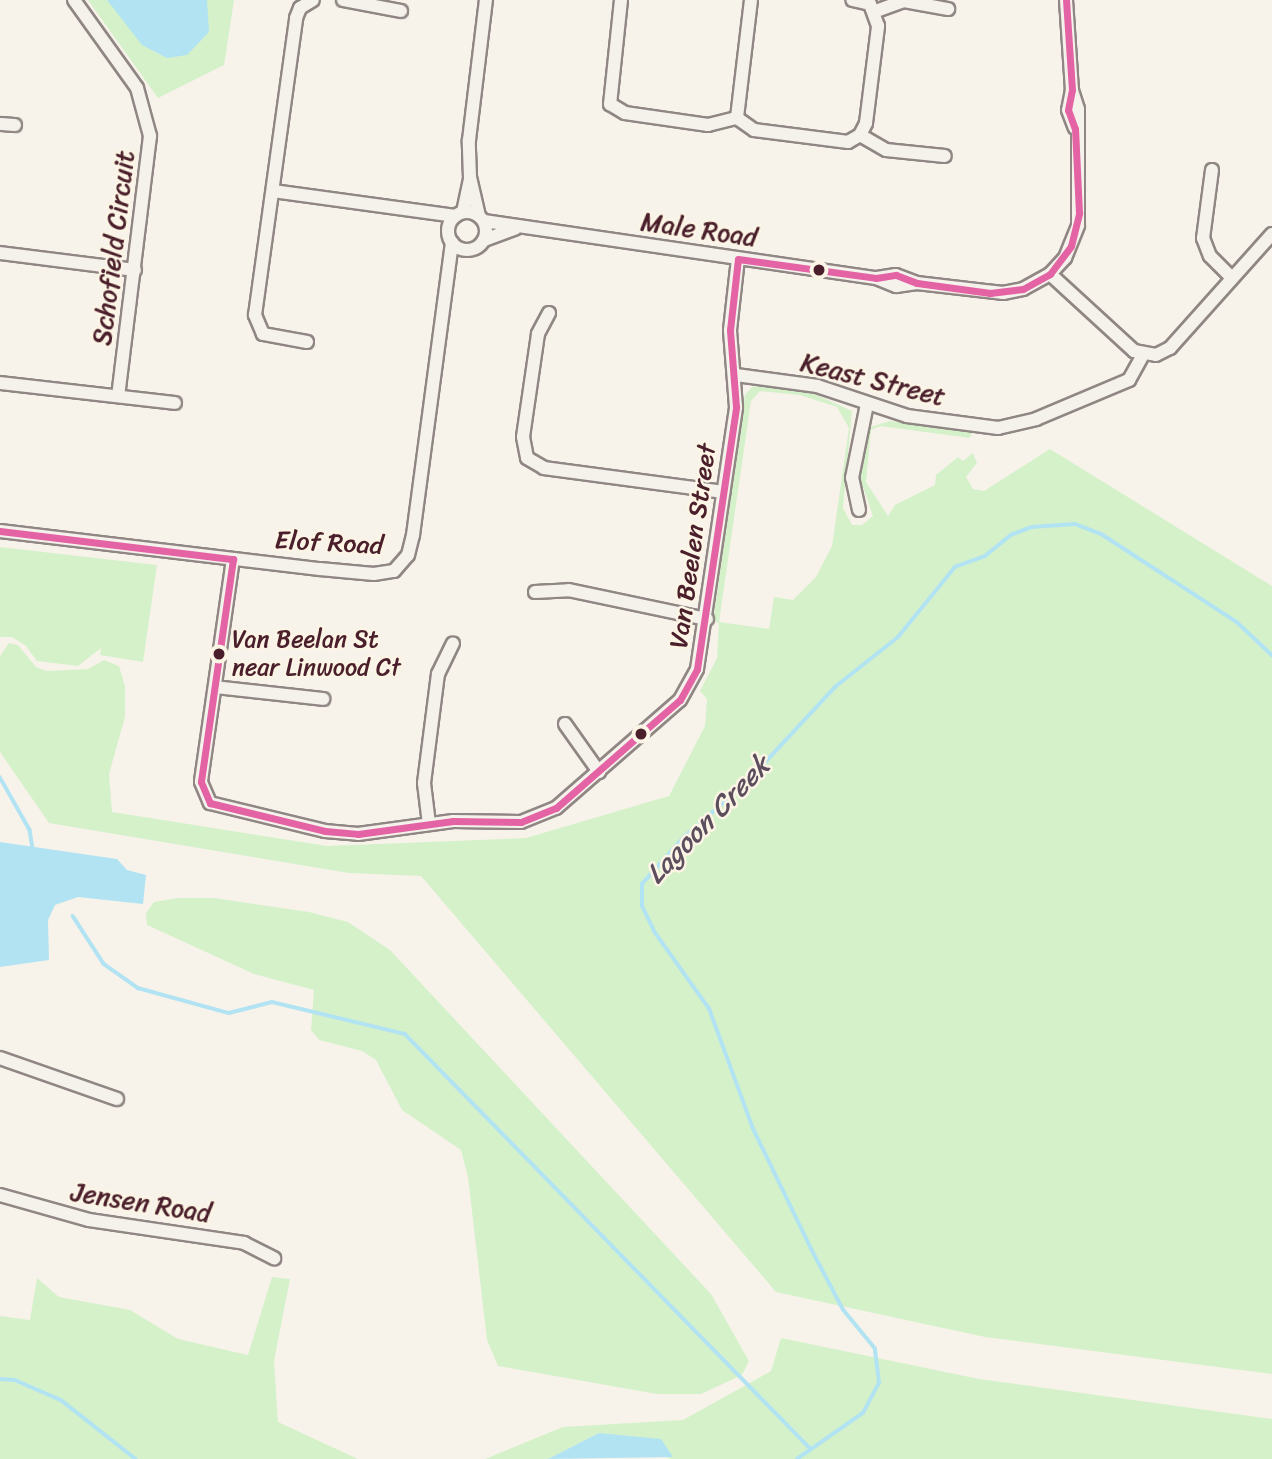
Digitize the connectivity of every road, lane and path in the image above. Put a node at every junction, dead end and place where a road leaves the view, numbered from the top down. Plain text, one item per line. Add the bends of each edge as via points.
1 (75, 0) edge
2 (313, 0) edge
3 (343, 0) edge
4 (486, 0) edge
5 (621, 0) edge
6 (751, 0) edge
7 (852, 0) edge
8 (1066, 0) edge
9 (948, 9) dead end
10 (401, 11) dead end
11 (876, 11) junction
12 (737, 118) junction
13 (0, 124) edge
14 (15, 125) dead end
15 (860, 135) junction
16 (945, 156) dead end
17 (1212, 170) dead end
18 (470, 178) junction
19 (273, 191) junction
20 (421, 211) junction
21 (459, 214) junction
22 (482, 218) junction
23 (448, 229) junction
24 (516, 229) junction
25 (1272, 234) edge
26 (484, 240) junction
27 (452, 243) junction
28 (467, 250) junction
29 (0, 253) edge
30 (738, 259) junction
31 (135, 270) junction
32 (450, 273) junction
33 (1050, 274) junction
34 (1230, 276) junction
35 (549, 313) dead end
36 (307, 342) dead end
37 (1143, 355) junction
38 (736, 375) junction
39 (0, 383) edge
40 (118, 396) junction
41 (175, 403) dead end
42 (867, 404) junction
43 (723, 492) junction
44 (859, 510) dead end
45 (0, 531) edge
46 (233, 559) junction
47 (535, 592) dead end
48 (707, 620) junction
49 (453, 643) dead end
50 (215, 687) junction
51 (323, 699) dead end
52 (565, 724) dead end
53 (599, 772) junction
54 (429, 824) junction
55 (0, 1058) edge
56 (117, 1099) dead end
57 (0, 1195) edge
58 (274, 1258) dead end

1 - 31 street, Schofield Circuit via 137,89 147,118 150,155
2 - 19 street via 300,8 296,18
3 - 10 street
4 - 18 street via 470,115
5 - 12 street via 604,107 708,125
6 - 12 street via 735,105
7 - 11 street via 870,4
8 - 33 street, Male Road via 1072,90 1068,110 1075,129 1078,225 1065,258
9 - 11 street via 904,1
11 - 15 street via 866,123
12 - 15 street via 754,130 841,142
13 - 14 street
15 - 16 street via 886,150
17 - 34 street via 1203,238 1210,256
18 - 21 street
18 - 22 street
19 - 20 street
19 - 36 street via 255,322 268,336
20 - 21 street
20 - 23 street
21 - 22 street
21 - 23 street
22 - 24 street, Male Road
22 - 26 street
23 - 27 street
24 - 26 street, Male Road
24 - 30 street, Male Road
25 - 34 street
26 - 28 street
27 - 28 street
27 - 32 street, Elof Road
28 - 32 street, Elof Road
29 - 31 street
30 - 33 street, Male Road via 876,278 896,286 917,283 1003,293 1023,289
30 - 38 street, Van Beelen Street via 730,330
31 - 40 street, Schofield Circuit
32 - 46 street, Elof Road via 414,527 404,562 394,571 374,575
33 - 37 street
34 - 37 street via 1170,348
35 - 43 street via 538,334 523,437 527,458 544,468
37 - 42 street, Keast Street via 1129,380 1014,426 985,427 907,416
38 - 42 street, Keast Street via 817,386
38 - 43 street, Van Beelen Street via 736,407
39 - 40 street
40 - 41 street
42 - 44 street via 852,478
43 - 48 street, Van Beelen Street
45 - 46 street, Elof Road
46 - 50 street, Van Beelen Street
47 - 48 street via 569,590
48 - 53 street, Van Beelen Street via 697,669 680,700
49 - 54 street via 439,674 433,715 424,783
50 - 51 street
50 - 54 street, Van Beelen Street via 201,782 210,803 325,831 377,833
52 - 53 street
53 - 54 street, Van Beelen Street via 556,808 529,819
55 - 56 street
57 - 58 street, Jensen Road via 89,1220 243,1243

